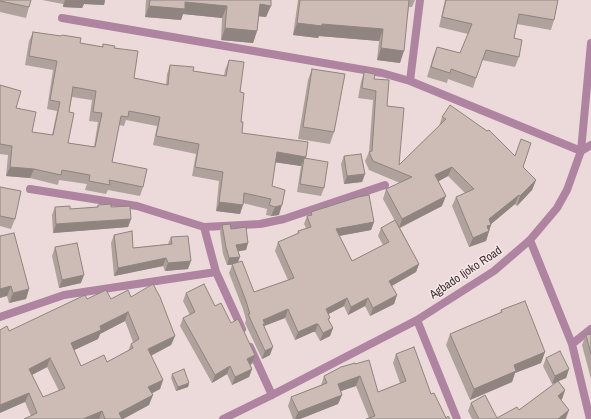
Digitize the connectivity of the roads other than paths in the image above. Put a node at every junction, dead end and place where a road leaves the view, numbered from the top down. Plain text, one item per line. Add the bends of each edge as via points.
1 (420, 0) edge
2 (62, 18) dead end
3 (591, 43) edge
4 (410, 81) junction
5 (591, 145) edge
6 (581, 151) junction
7 (385, 185) dead end
8 (30, 189) dead end
9 (204, 227) junction
10 (530, 240) junction
11 (216, 272) junction
12 (0, 317) edge
13 (417, 320) junction
14 (591, 329) edge
15 (572, 344) junction
16 (272, 395) junction
17 (223, 419) edge
18 (457, 419) edge
19 (590, 419) edge

1 - 4 street
2 - 4 street via 382,73
3 - 6 street, Agbado Ijoko Road
4 - 6 street
5 - 6 street
6 - 10 street, Agbado Ijoko Road via 567,190 557,208
7 - 9 street via 284,219 260,224
8 - 9 street via 137,206
9 - 11 street
10 - 13 street, Agbado Ijoko Road via 494,271
10 - 15 street
11 - 12 street via 64,295
11 - 16 street
13 - 16 street, Agbado Ijoko Road
13 - 18 street
14 - 15 street
15 - 19 street
16 - 17 street, Agbado Ijoko Road

